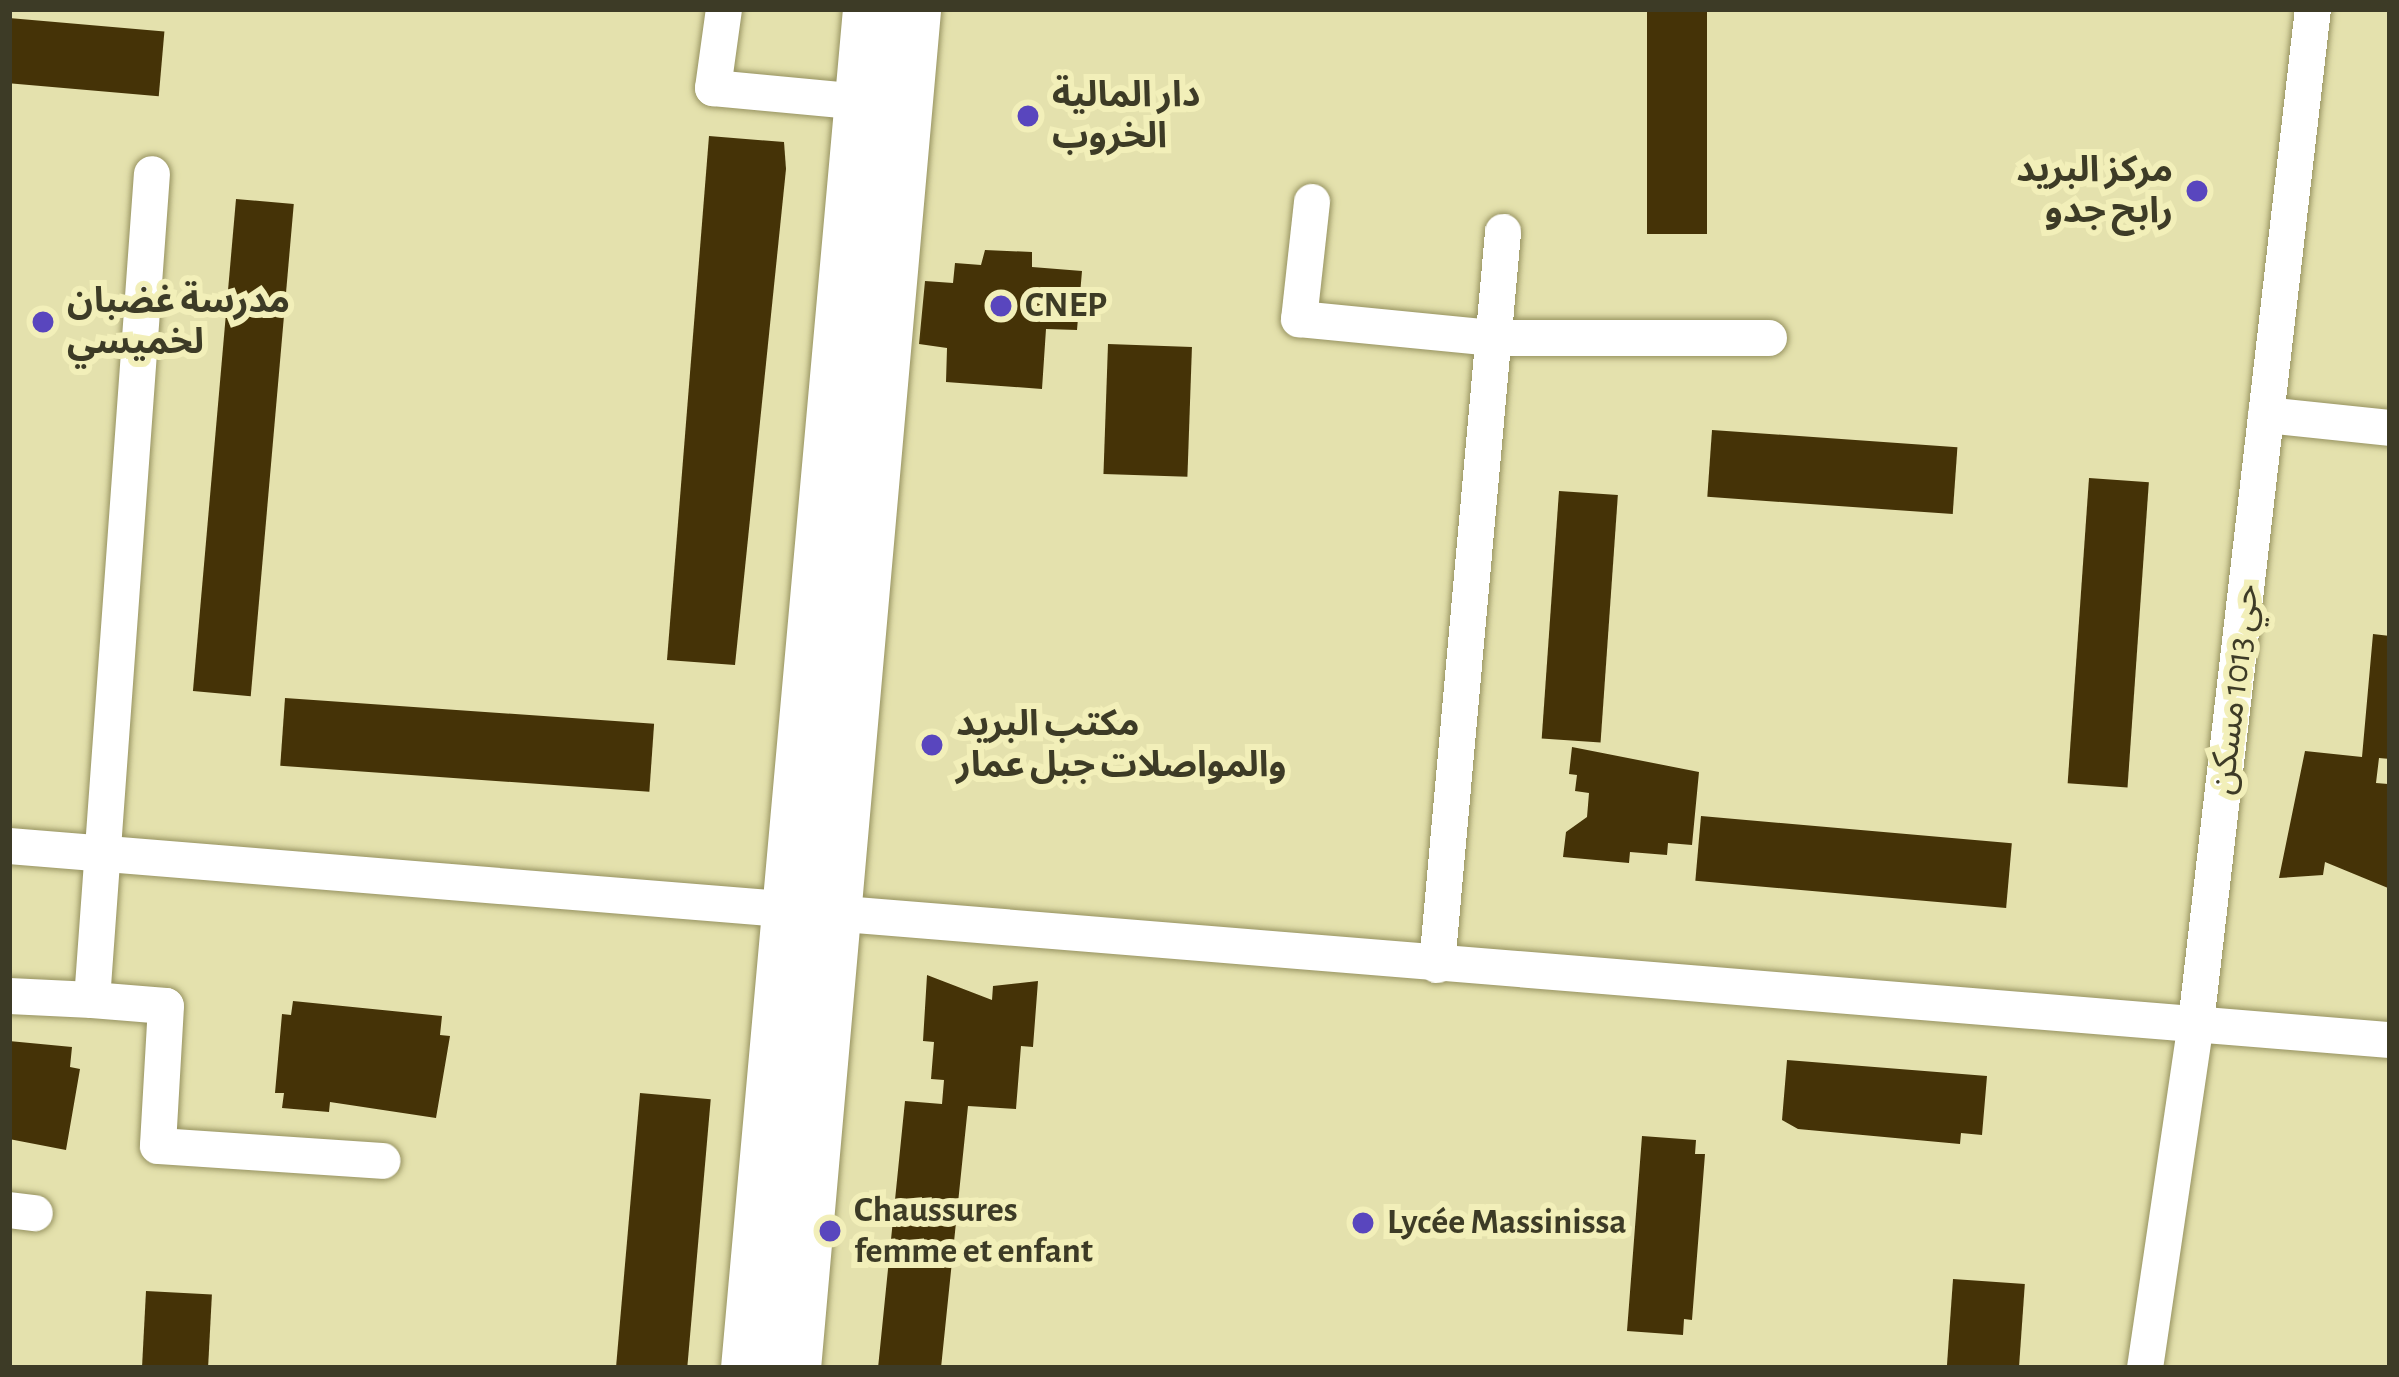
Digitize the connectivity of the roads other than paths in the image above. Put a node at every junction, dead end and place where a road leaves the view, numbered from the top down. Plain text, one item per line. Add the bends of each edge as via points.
1 (724, 9) edge
2 (868, 9) edge
3 (916, 9) edge
4 (2313, 9) edge
5 (860, 102) junction
6 (152, 174) dead end
7 (1312, 202) dead end
8 (1503, 232) dead end
9 (1494, 338) junction
10 (1769, 338) dead end
11 (2266, 415) junction
12 (2390, 428) edge
13 (9, 845) edge
14 (98, 855) junction
15 (812, 916) junction
16 (1437, 964) junction
17 (9, 996) edge
18 (92, 1000) junction
19 (2196, 1023) junction
20 (2390, 1040) edge
21 (383, 1161) dead end
22 (746, 1368) edge
23 (795, 1368) edge
24 (2145, 1368) edge

1 - 5 street via 713,88
2 - 5 main road
3 - 15 main road
4 - 11 street, حي 1013 مسكن
5 - 15 main road
6 - 14 street
7 - 9 street via 1299,319
8 - 9 street
9 - 10 street
9 - 16 street
11 - 12 street
11 - 19 street, حي 1013 مسكن
13 - 14 street
14 - 15 street
14 - 18 street
15 - 16 street
15 - 22 main road
15 - 23 main road
16 - 19 street
17 - 18 street
18 - 21 street via 166,1006 158,1146
19 - 20 street
19 - 24 street, حي 1013 مسكن

